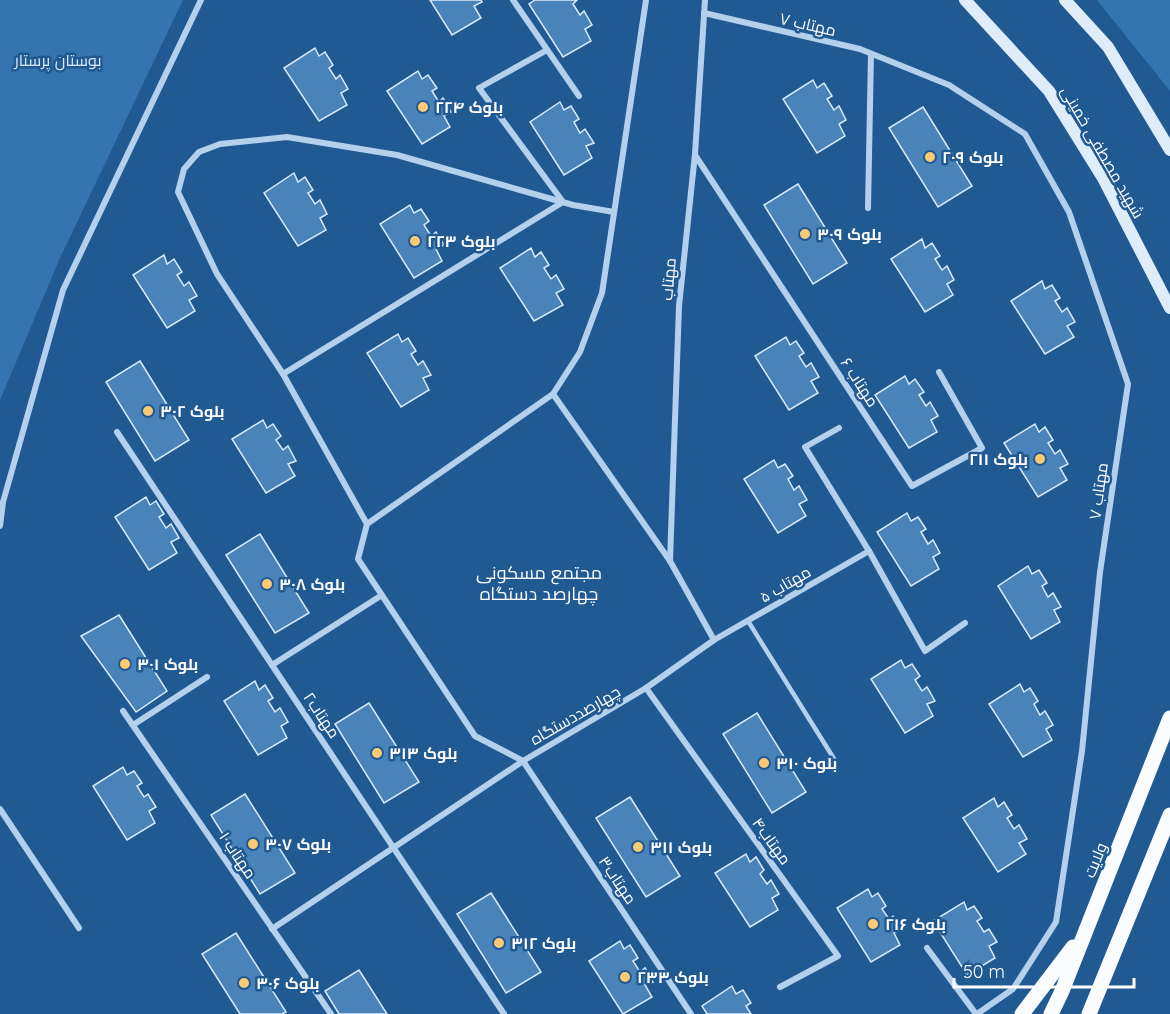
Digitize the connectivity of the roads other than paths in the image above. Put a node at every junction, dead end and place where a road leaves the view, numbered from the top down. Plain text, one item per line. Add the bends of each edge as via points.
1 (201, 0) edge
2 (513, 0) edge
3 (646, 0) edge
4 (705, 0) edge
5 (964, 0) edge
6 (1065, 0) edge
7 (704, 13) junction
8 (547, 50) junction
9 (871, 54) junction
10 (579, 96) dead end
11 (1170, 150) edge
12 (695, 154) junction
13 (563, 202) junction
14 (868, 208) dead end
15 (614, 212) junction
16 (1170, 308) edge
17 (939, 372) dead end
18 (283, 374) junction
19 (553, 394) junction
20 (839, 428) dead end
21 (117, 432) dead end
22 (368, 524) junction
23 (0, 526) edge
24 (869, 551) junction
25 (670, 561) junction
26 (382, 595) junction
27 (748, 621) junction
28 (965, 623) dead end
29 (714, 640) junction
30 (272, 665) junction
31 (207, 677) dead end
32 (646, 688) junction
33 (123, 711) dead end
34 (1170, 718) edge
35 (133, 725) junction
36 (523, 761) junction
37 (836, 762) dead end
38 (0, 809) edge
39 (1170, 815) edge
40 (393, 847) junction
41 (79, 928) dead end
42 (272, 929) junction
43 (1086, 930) junction
44 (927, 948) dead end
45 (780, 987) dead end
46 (331, 1014) edge
47 (504, 1014) edge
48 (691, 1014) edge
49 (976, 1014) edge
50 (1022, 1014) edge
51 (1051, 1014) edge
52 (1089, 1014) edge

1 - 23 street via 63,290 3,502
2 - 8 street
3 - 15 street
4 - 7 street, مهتاب
5 - 16 main road, شهید مصطفی خمینی via 1049,91 1102,178
6 - 11 main road via 1108,47
7 - 9 street, مهتاب ۷
7 - 12 street, مهتاب
8 - 10 street
8 - 13 street via 479,88
9 - 14 street
9 - 49 street, مهتاب ۷ via 949,85 1026,135 1069,212 1128,384 1100,572 1082,751 1056,922 1012,989
12 - 17 street, مهتاب ۶ via 912,486 982,448
12 - 25 street, مهتاب via 679,306
13 - 15 street
13 - 18 street
13 - 18 street via 397,155 287,136 220,144 199,152 184,169 178,192 217,274
15 - 19 street via 602,293 580,352
18 - 22 street
19 - 22 street
19 - 25 street
20 - 24 street via 805,447
21 - 30 street, مهتاب۲
22 - 26 street, چهارصددستگاه via 358,559
24 - 27 street, مهتاب ۵
24 - 28 street via 925,651
25 - 29 street
26 - 30 street
26 - 36 street, چهارصددستگاه via 475,736
27 - 29 street, مهتاب ۵
27 - 37 lane
29 - 32 street, چهارصددستگاه
30 - 40 street, مهتاب۲
31 - 35 street
32 - 36 street, چهارصددستگاه
32 - 45 street, مهتاب۴ via 838,956
33 - 35 street, مهتاب ۱
34 - 43 main road, ولایت
35 - 42 street, مهتاب ۱
36 - 40 street
36 - 48 street, مهتاب۳
38 - 41 street
39 - 52 main road
40 - 42 street
40 - 47 street, مهتاب۲
42 - 46 street, مهتاب ۱
43 - 50 main road
43 - 51 main road, ولایت
44 - 49 street, مهتاب ۷

